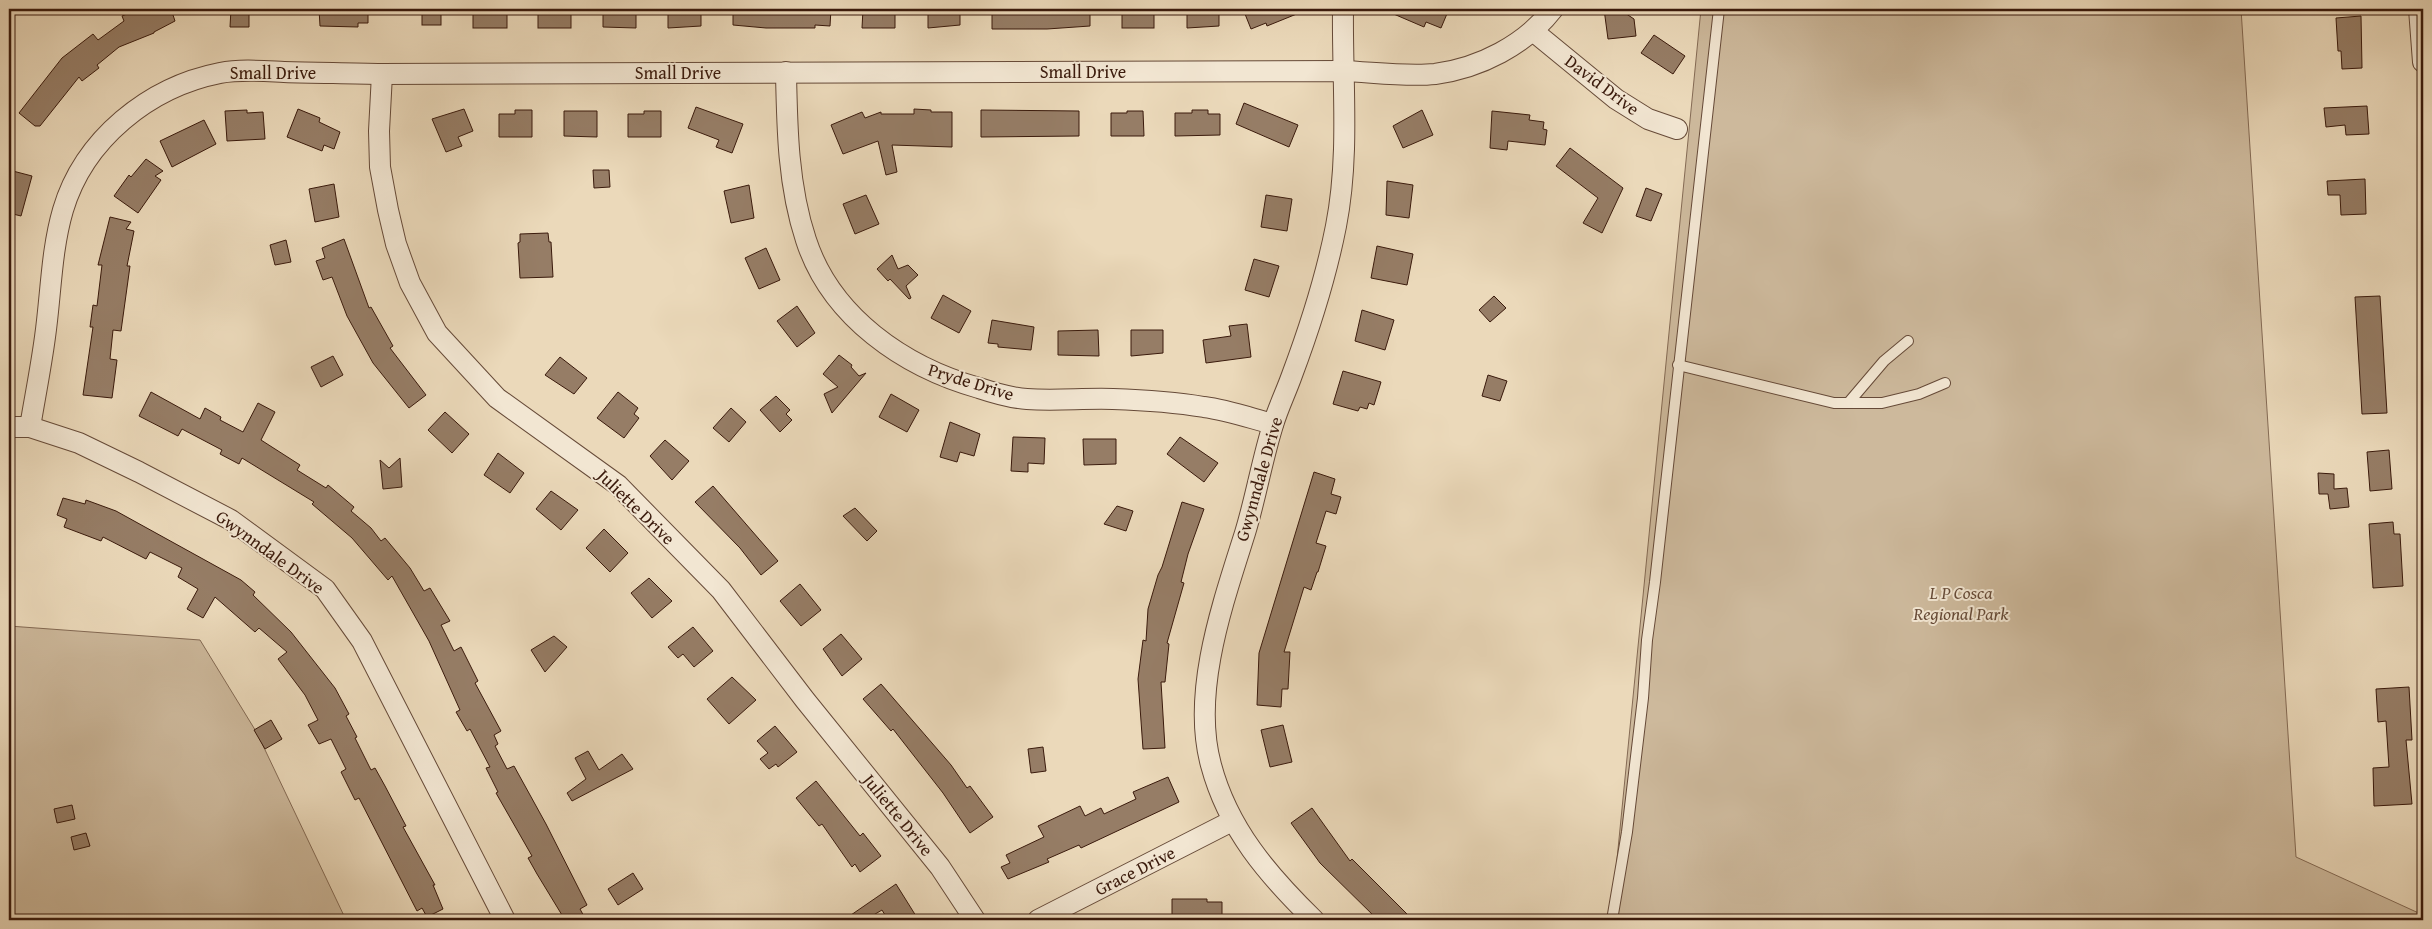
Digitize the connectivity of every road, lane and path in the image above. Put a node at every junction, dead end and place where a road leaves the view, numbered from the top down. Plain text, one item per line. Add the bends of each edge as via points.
1 (1342, 9) edge
2 (1553, 9) edge
3 (1718, 9) edge
4 (2419, 9) edge
5 (1533, 31) junction
6 (2423, 62) edge
7 (1342, 71) junction
8 (786, 72) junction
9 (382, 74) junction
10 (1677, 129) dead end
11 (1908, 341) dead end
12 (1678, 365) junction
13 (1945, 383) dead end
14 (1850, 401) junction
15 (1273, 424) junction
16 (30, 426) junction
17 (9, 427) edge
18 (1232, 821) junction
19 (505, 920) edge
20 (975, 920) edge
21 (1038, 920) edge
22 (1314, 920) edge
23 (1612, 920) edge

1 - 7 street, Gwynndale Drive
2 - 5 street, Small Drive
3 - 12 lane
4 - 6 street
5 - 7 street, Small Drive via 1504,51 1462,68 1434,74
5 - 10 street, David Drive via 1616,99 1648,119
7 - 8 street, Small Drive
7 - 15 street, Gwynndale Drive via 1345,143 1336,226 1311,322
8 - 9 street, Small Drive
8 - 15 street, Pryde Drive via 787,145 806,240 825,282 839,301 900,356 955,382 1026,399 1169,403 1206,407
9 - 16 street, Small Drive via 221,73 166,91 141,105 114,129 83,166 64,210 57,236
9 - 20 street, Juliette Drive via 380,158 388,210 410,283 437,333 497,398 618,486 721,590 940,867
11 - 14 lane via 1884,361
12 - 14 lane via 1824,401
12 - 23 lane via 1641,718
13 - 14 lane via 1919,394 1882,403
15 - 18 street, Gwynndale Drive via 1226,594 1207,684 1207,745 1211,766
16 - 17 street, Gwynndale Drive
16 - 19 street, Gwynndale Drive via 79,443 231,520 325,589 362,641
18 - 21 street, Grace Drive
18 - 22 street, Gwynndale Drive via 1260,863

